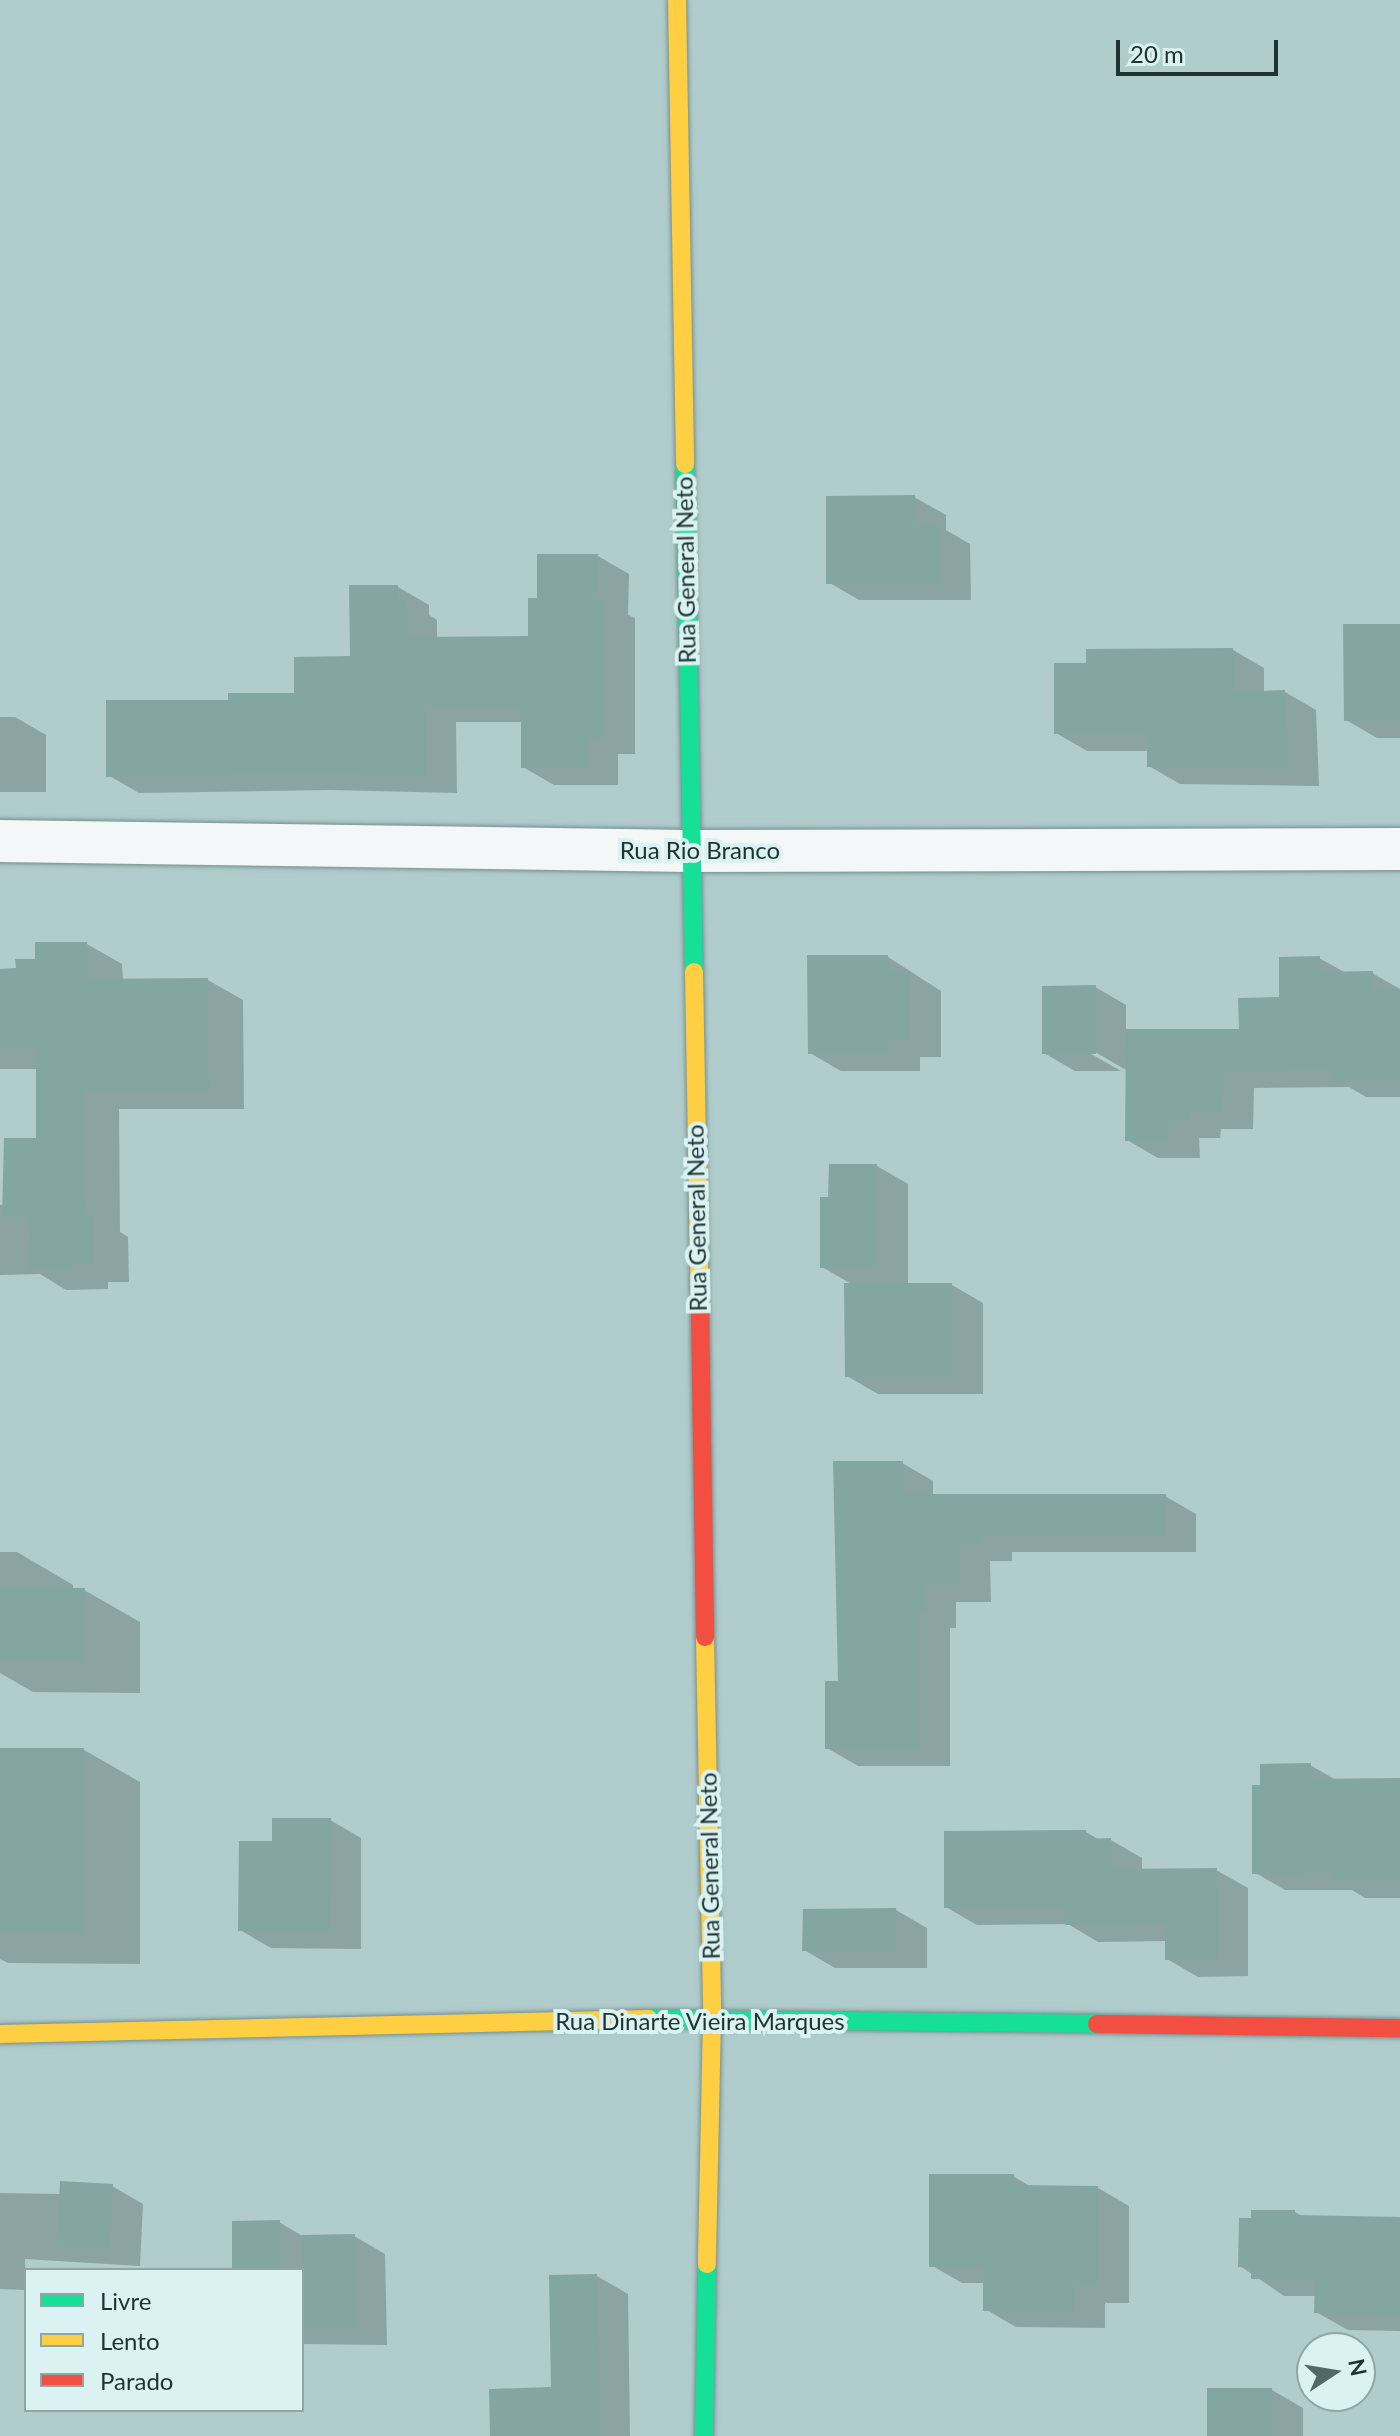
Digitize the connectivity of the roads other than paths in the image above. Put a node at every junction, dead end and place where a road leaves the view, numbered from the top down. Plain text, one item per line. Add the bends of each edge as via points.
1 (677, 0) edge
2 (0, 841) edge
3 (1400, 849) edge
4 (689, 851) junction
5 (712, 2018) junction
6 (1400, 2028) edge
7 (0, 2034) edge
8 (704, 2436) edge

1 - 4 street, Rua General Neto
2 - 4 street, Rua Rio Branco
3 - 4 street, Rua Rio Branco
4 - 5 street, Rua General Neto
5 - 6 street, Rua Dinarte Vieira Marques
5 - 7 street, Rua Dinarte Vieira Marques
5 - 8 street, Rua General Neto

